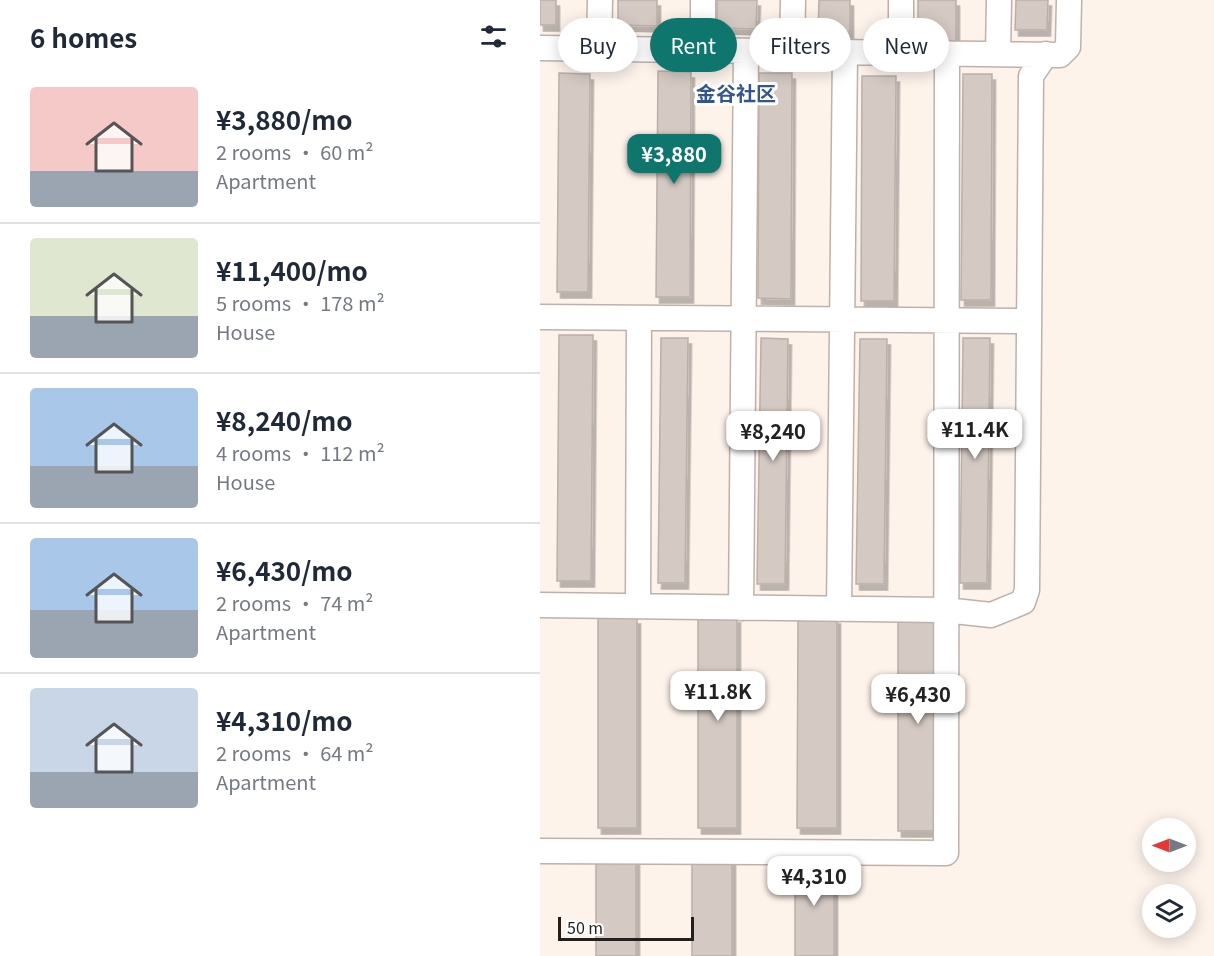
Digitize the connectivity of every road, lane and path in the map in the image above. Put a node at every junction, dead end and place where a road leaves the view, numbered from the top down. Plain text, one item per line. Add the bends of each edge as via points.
1 (600, 0) edge
2 (703, 0) edge
3 (793, 0) edge
4 (901, 0) edge
5 (999, 0) edge
6 (1069, 0) edge
7 (600, 18) edge
8 (703, 18) edge
9 (793, 18) edge
10 (901, 18) edge
11 (540, 48) edge
12 (558, 48) edge
13 (737, 51) edge
14 (746, 51) junction
15 (749, 51) edge
16 (949, 53) edge
17 (998, 54) junction
18 (1046, 54) junction
19 (845, 72) edge
20 (947, 72) edge
21 (540, 317) edge
22 (639, 318) junction
23 (744, 318) junction
24 (843, 319) junction
25 (946, 320) junction
26 (1028, 321) junction
27 (540, 605) edge
28 (638, 606) junction
29 (741, 608) junction
30 (840, 609) junction
31 (945, 610) junction
32 (540, 851) edge

1 - 7 street
2 - 8 street
3 - 9 street
4 - 10 street
5 - 17 street
6 - 18 street via 1068,47 1060,55
11 - 12 street
13 - 14 street
14 - 15 street
14 - 23 street
16 - 17 street
17 - 18 street
18 - 26 street via 1030,76
19 - 24 street
20 - 25 street
21 - 22 street
22 - 23 street
22 - 28 street
23 - 24 street
23 - 29 street
24 - 25 street
24 - 30 street
25 - 26 street
25 - 31 street
26 - 31 street via 1028,590 1023,602 991,615
27 - 28 street
28 - 29 street
29 - 30 street
30 - 31 street
31 - 32 street via 946,853

